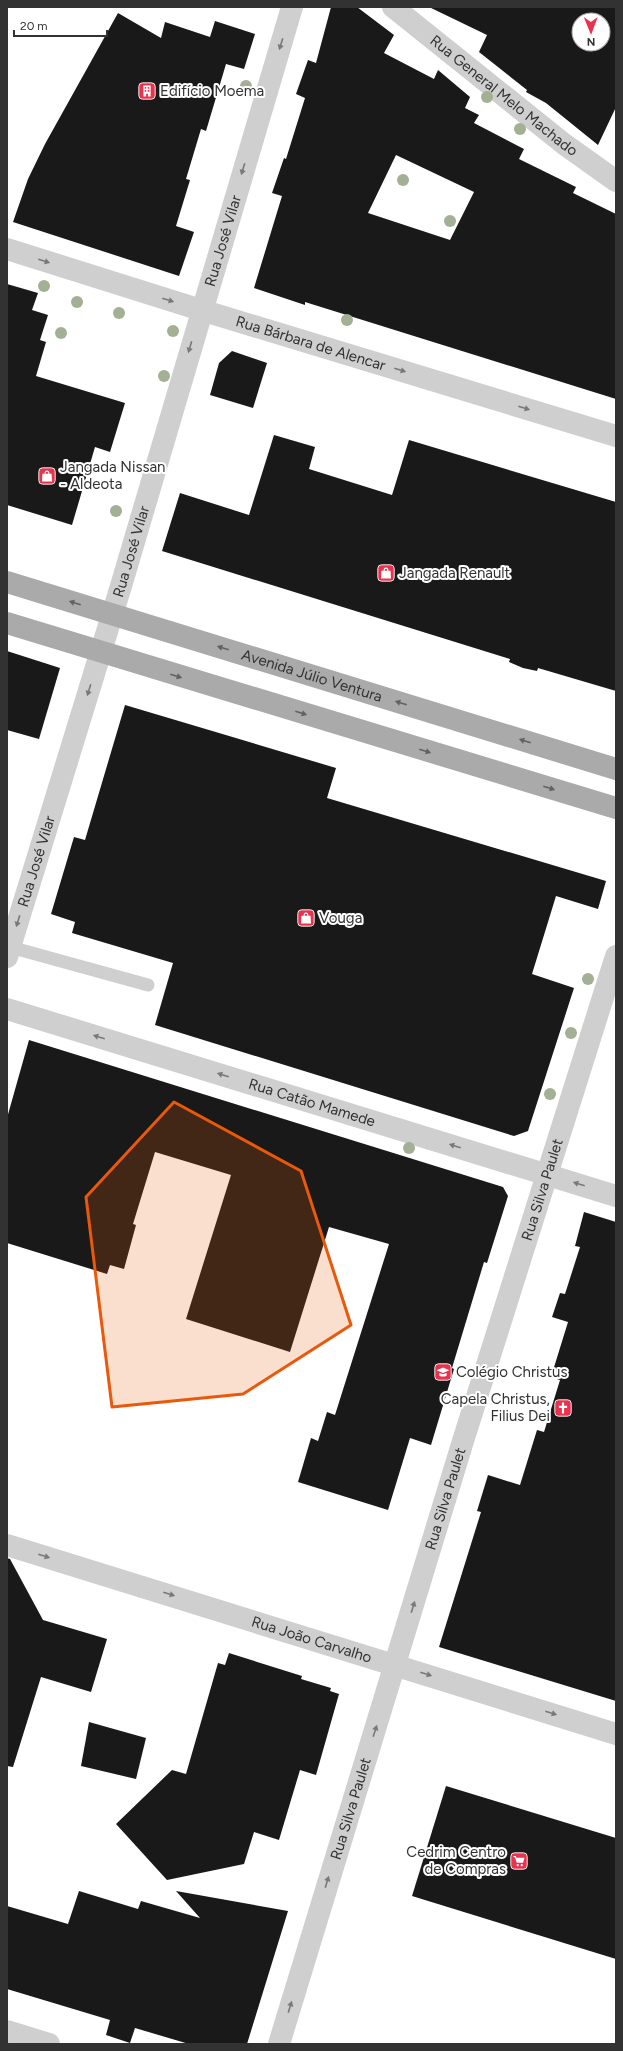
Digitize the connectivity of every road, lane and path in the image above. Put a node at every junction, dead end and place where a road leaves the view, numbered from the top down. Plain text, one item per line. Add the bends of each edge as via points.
1 (292, 7) edge
2 (393, 7) edge
3 (616, 181) edge
4 (7, 249) edge
5 (201, 310) junction
6 (616, 436) edge
7 (7, 582) edge
8 (112, 615) junction
9 (7, 623) edge
10 (100, 653) junction
11 (616, 769) edge
12 (616, 808) edge
13 (9, 952) edge
14 (616, 956) edge
15 (148, 985) dead end
16 (7, 1009) edge
17 (547, 1175) junction
18 (616, 1196) edge
19 (7, 1545) edge
20 (396, 1664) junction
21 (616, 1734) edge
22 (7, 2031) edge
23 (49, 2044) edge
24 (279, 2044) edge

1 -> 5 street, Rua José Vilar
2 - 3 street, Rua General Melo Machado via 564,144
4 -> 5 street, Rua Bárbara de Alencar
5 -> 6 street, Rua Bárbara de Alencar
5 -> 8 street, Rua José Vilar
8 -> 7 main road, Avenida Júlio Ventura
8 - 10 street, Rua José Vilar
11 -> 8 main road, Avenida Júlio Ventura
9 - 10 main road
10 -> 12 main road
10 -> 13 street, Rua José Vilar
13 - 15 lane
14 - 17 street, Rua Silva Paulet
17 -> 16 street, Rua Catão Mamede
18 -> 17 street, Rua Catão Mamede
20 -> 17 street, Rua Silva Paulet
19 -> 20 street, Rua João Carvalho
20 -> 21 street, Rua João Carvalho
24 -> 20 street, Rua Silva Paulet
22 - 23 street

